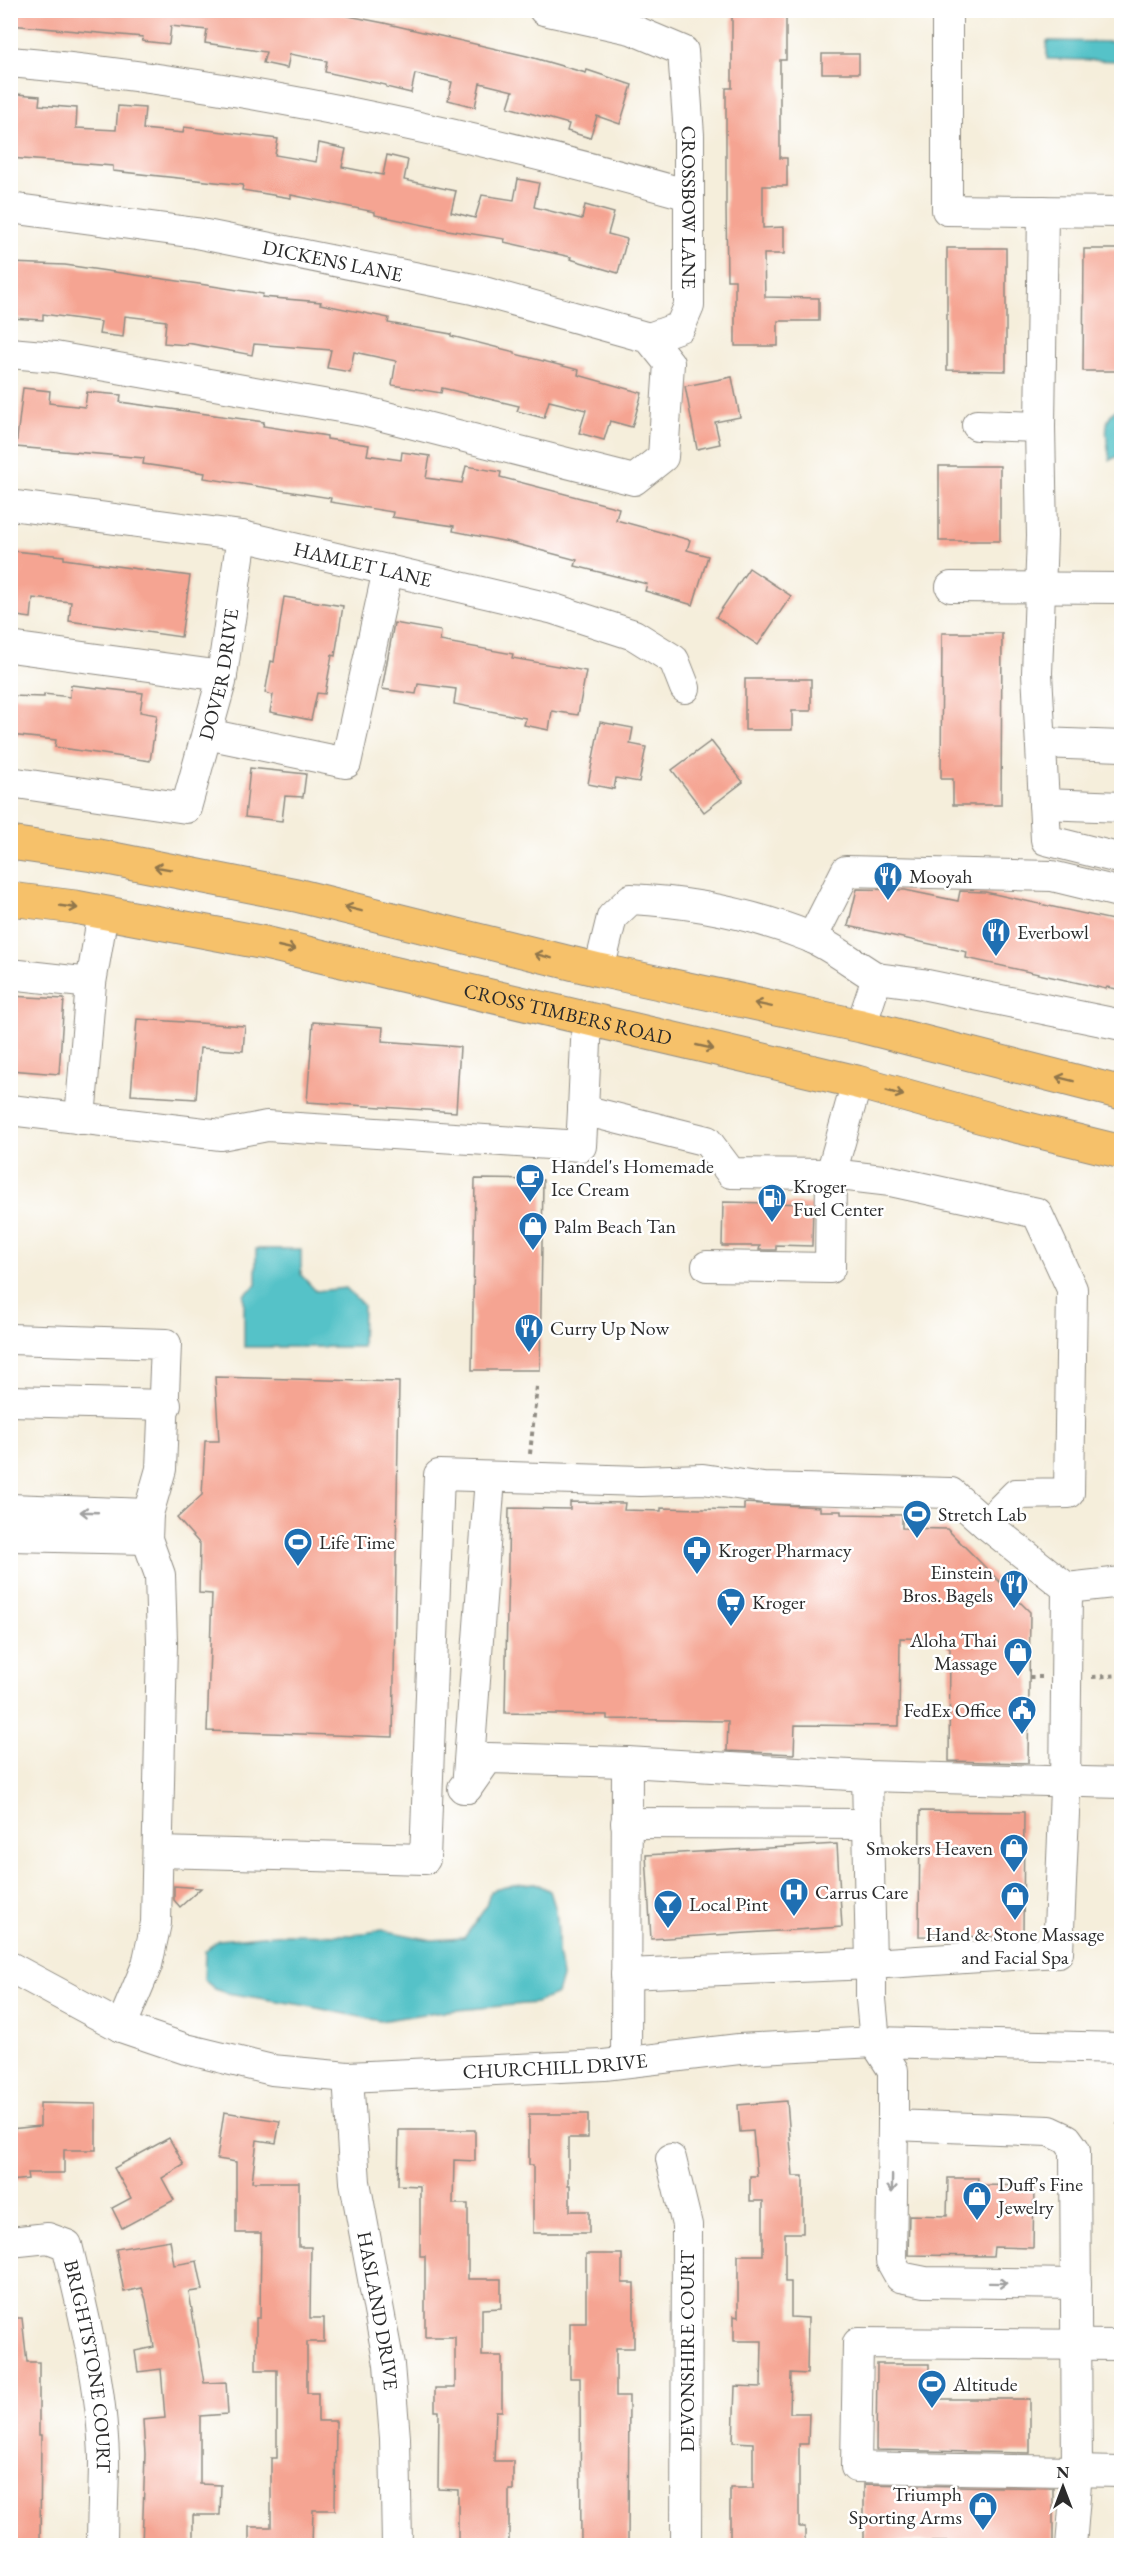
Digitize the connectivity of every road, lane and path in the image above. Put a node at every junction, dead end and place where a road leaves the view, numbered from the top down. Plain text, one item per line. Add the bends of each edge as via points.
1 (544, 10) edge
2 (947, 10) edge
3 (10, 62) edge
4 (689, 195) junction
5 (10, 208) edge
6 (1042, 211) junction
7 (1122, 212) edge
8 (649, 339) junction
9 (10, 353) edge
10 (977, 425) dead end
11 (1040, 427) junction
12 (10, 505) edge
13 (242, 536) junction
14 (388, 570) junction
15 (951, 587) dead end
16 (1040, 587) junction
17 (1122, 588) edge
18 (10, 647) edge
19 (222, 676) junction
20 (685, 688) dead end
21 (207, 734) junction
22 (1041, 743) junction
23 (1122, 746) edge
24 (10, 782) edge
25 (1044, 804) junction
26 (1122, 807) edge
27 (10, 843) edge
28 (1122, 859) edge
29 (1122, 893) edge
30 (10, 899) edge
31 (103, 913) junction
32 (812, 938) junction
33 (599, 970) junction
34 (10, 974) edge
35 (877, 978) junction
36 (91, 983) junction
37 (587, 1019) junction
38 (1122, 1025) edge
39 (861, 1026) junction
40 (857, 1082) junction
41 (1122, 1093) edge
42 (10, 1110) edge
43 (583, 1110) junction
44 (80, 1119) junction
45 (1122, 1152) edge
46 (831, 1174) junction
47 (708, 1266) dead end
48 (10, 1339) edge
49 (537, 1386) dead end
50 (10, 1401) edge
51 (165, 1405) junction
52 (490, 1478) junction
53 (532, 1478) junction
54 (10, 1509) edge
55 (986, 1524) junction
56 (148, 1527) junction
57 (10, 1536) edge
58 (1122, 1582) edge
59 (1067, 1588) junction
60 (627, 1762) junction
61 (867, 1776) junction
62 (1065, 1783) junction
63 (1122, 1783) edge
64 (427, 1787) junction
65 (466, 1788) junction
66 (626, 1823) junction
67 (868, 1824) junction
68 (158, 1852) junction
69 (871, 1964) junction
70 (10, 1967) edge
71 (626, 1974) junction
72 (121, 2027) junction
73 (875, 2042) junction
74 (1122, 2048) edge
75 (626, 2062) junction
76 (348, 2077) junction
77 (1122, 2120) edge
78 (893, 2125) junction
79 (1117, 2125) dead end
80 (671, 2158) dead end
81 (10, 2242) edge
82 (1076, 2284) junction
83 (1076, 2344) junction
84 (1122, 2345) edge
85 (1077, 2471) junction
86 (1122, 2472) edge
87 (102, 2546) edge
88 (397, 2546) edge
89 (686, 2546) edge
90 (1071, 2546) edge

1 - 4 street, CROSSBOW LANE via 631,29 683,51
2 - 6 street via 947,210
3 - 4 street via 68,67 294,103 433,130
4 - 8 street, CROSSBOW LANE via 689,306 680,327
5 - 8 street, DICKENS LANE via 196,233 461,287
6 - 7 street
6 - 11 street
8 - 9 street via 669,363 663,458 634,480 363,411 55,357
10 - 11 street
11 - 16 street
12 - 13 street, HAMLET LANE
13 - 14 street, HAMLET LANE
13 - 19 street, DOVER DRIVE
14 - 20 street, HAMLET LANE via 554,609 634,635 674,660
14 - 21 street via 346,763
15 - 16 street
16 - 17 street
16 - 22 street via 1037,673
18 - 19 street
19 - 21 street, DOVER DRIVE
21 - 24 street, DOVER DRIVE via 186,808
22 - 23 street
22 - 25 street
25 - 26 street
25 - 28 street via 1046,840
33 -> 27 main road via 296,895 126,861
29 - 32 street via 1052,876 846,871
30 -> 31 main road, CROSS TIMBERS ROAD
31 - 36 street
31 -> 37 main road, CROSS TIMBERS ROAD via 266,943
32 - 33 street via 732,912 632,899 612,917
32 - 35 street
33 - 37 main road
39 -> 33 main road
34 - 36 street
35 - 38 street
35 - 39 street
36 - 44 street
37 -> 40 main road, CROSS TIMBERS ROAD
37 - 43 street
41 -> 39 main road
40 -> 45 main road, CROSS TIMBERS ROAD via 1004,1124
40 - 46 street
42 - 44 street
43 - 44 street via 580,1146 267,1126 221,1135
43 - 46 street via 706,1141 731,1173
46 - 47 street via 830,1268
46 - 55 street via 891,1181 1037,1213 1072,1289 1070,1493 1016,1494
48 - 51 street via 166,1344
49 - 53 path via 529,1464
50 - 51 street
51 - 56 street via 161,1469
52 - 53 street
52 - 64 street via 439,1475
52 - 65 street
53 - 55 street via 703,1479 763,1488 951,1493
56 -> 54 street
55 - 59 street
56 - 57 street
56 - 68 street via 160,1575
58 - 59 street
59 - 62 street
60 - 61 street
60 - 65 street via 488,1758
60 - 66 street
61 - 62 street
61 - 67 street
62 - 63 street
62 - 69 street via 1058,1952
64 - 65 street
64 - 68 street via 425,1859
66 - 67 street
66 - 71 street
67 - 69 street
68 - 72 street via 156,1923 147,1965
69 - 71 street
69 - 73 street
70 - 72 street, CHURCHILL DRIVE
71 - 75 street
72 - 76 street, CHURCHILL DRIVE via 186,2049 272,2070
73 - 74 street, CHURCHILL DRIVE
73 - 75 street, CHURCHILL DRIVE via 739,2049
73 - 78 street via 893,2070
75 - 76 street, CHURCHILL DRIVE
76 - 88 street, HASLAND DRIVE via 355,2182 389,2365
77 - 79 path
78 - 82 street via 1050,2131 1067,2139 1075,2150
78 -> 82 street via 891,2261 900,2277 925,2282
80 - 89 street, DEVONSHIRE COURT via 687,2225
81 - 87 street, BRIGHTSTONE COURT via 48,2238 67,2246 98,2398 104,2457
82 - 83 street
83 - 84 street
83 - 85 street
83 - 85 street via 858,2343 856,2467
85 - 86 street
85 - 90 street

